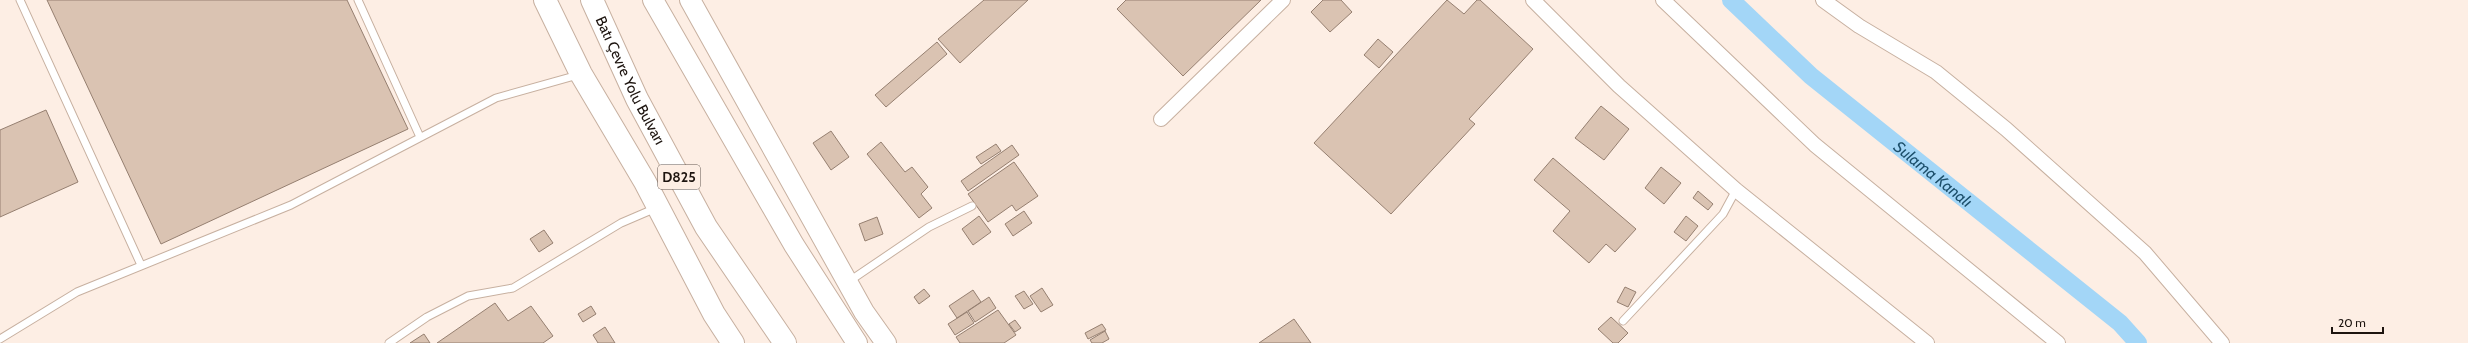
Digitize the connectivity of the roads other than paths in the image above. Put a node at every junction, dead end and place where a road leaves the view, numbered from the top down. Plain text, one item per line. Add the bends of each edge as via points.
1 (20, 0) edge
2 (358, 0) edge
3 (545, 0) edge
4 (592, 0) edge
5 (653, 0) edge
6 (690, 0) edge
7 (1283, 0) edge
8 (1533, 0) edge
9 (1663, 0) edge
10 (1823, 0) edge
11 (581, 74) junction
12 (1161, 119) dead end
13 (420, 137) junction
14 (1736, 190) junction
15 (972, 206) dead end
16 (658, 207) junction
17 (141, 265) junction
18 (848, 282) junction
19 (1623, 321) dead end
20 (0, 339) edge
21 (389, 343) edge
22 (733, 343) edge
23 (786, 343) edge
24 (857, 343) edge
25 (886, 343) edge
26 (1926, 343) edge
27 (2058, 343) edge
28 (2222, 343) edge

1 - 17 lane
2 - 13 lane
3 - 11 highway, D825
4 - 23 highway, Batı Çevre Yolu Bulvarı / D825 via 637,99 706,227
5 - 24 main road via 794,245
6 - 18 main road
7 - 12 street
8 - 14 street via 1618,86
9 - 27 street via 1815,145
10 - 28 street via 1859,26 1936,72 2006,130 2146,253
11 - 13 lane via 496,98
11 - 16 highway, D825
13 - 17 lane via 291,205
14 - 19 lane via 1723,214
14 - 26 street
15 - 18 lane via 929,227
16 - 21 lane via 621,223 513,288 468,296 427,317
16 - 22 highway, D825 via 714,314
17 - 20 lane via 77,292
18 - 25 main road via 864,312

